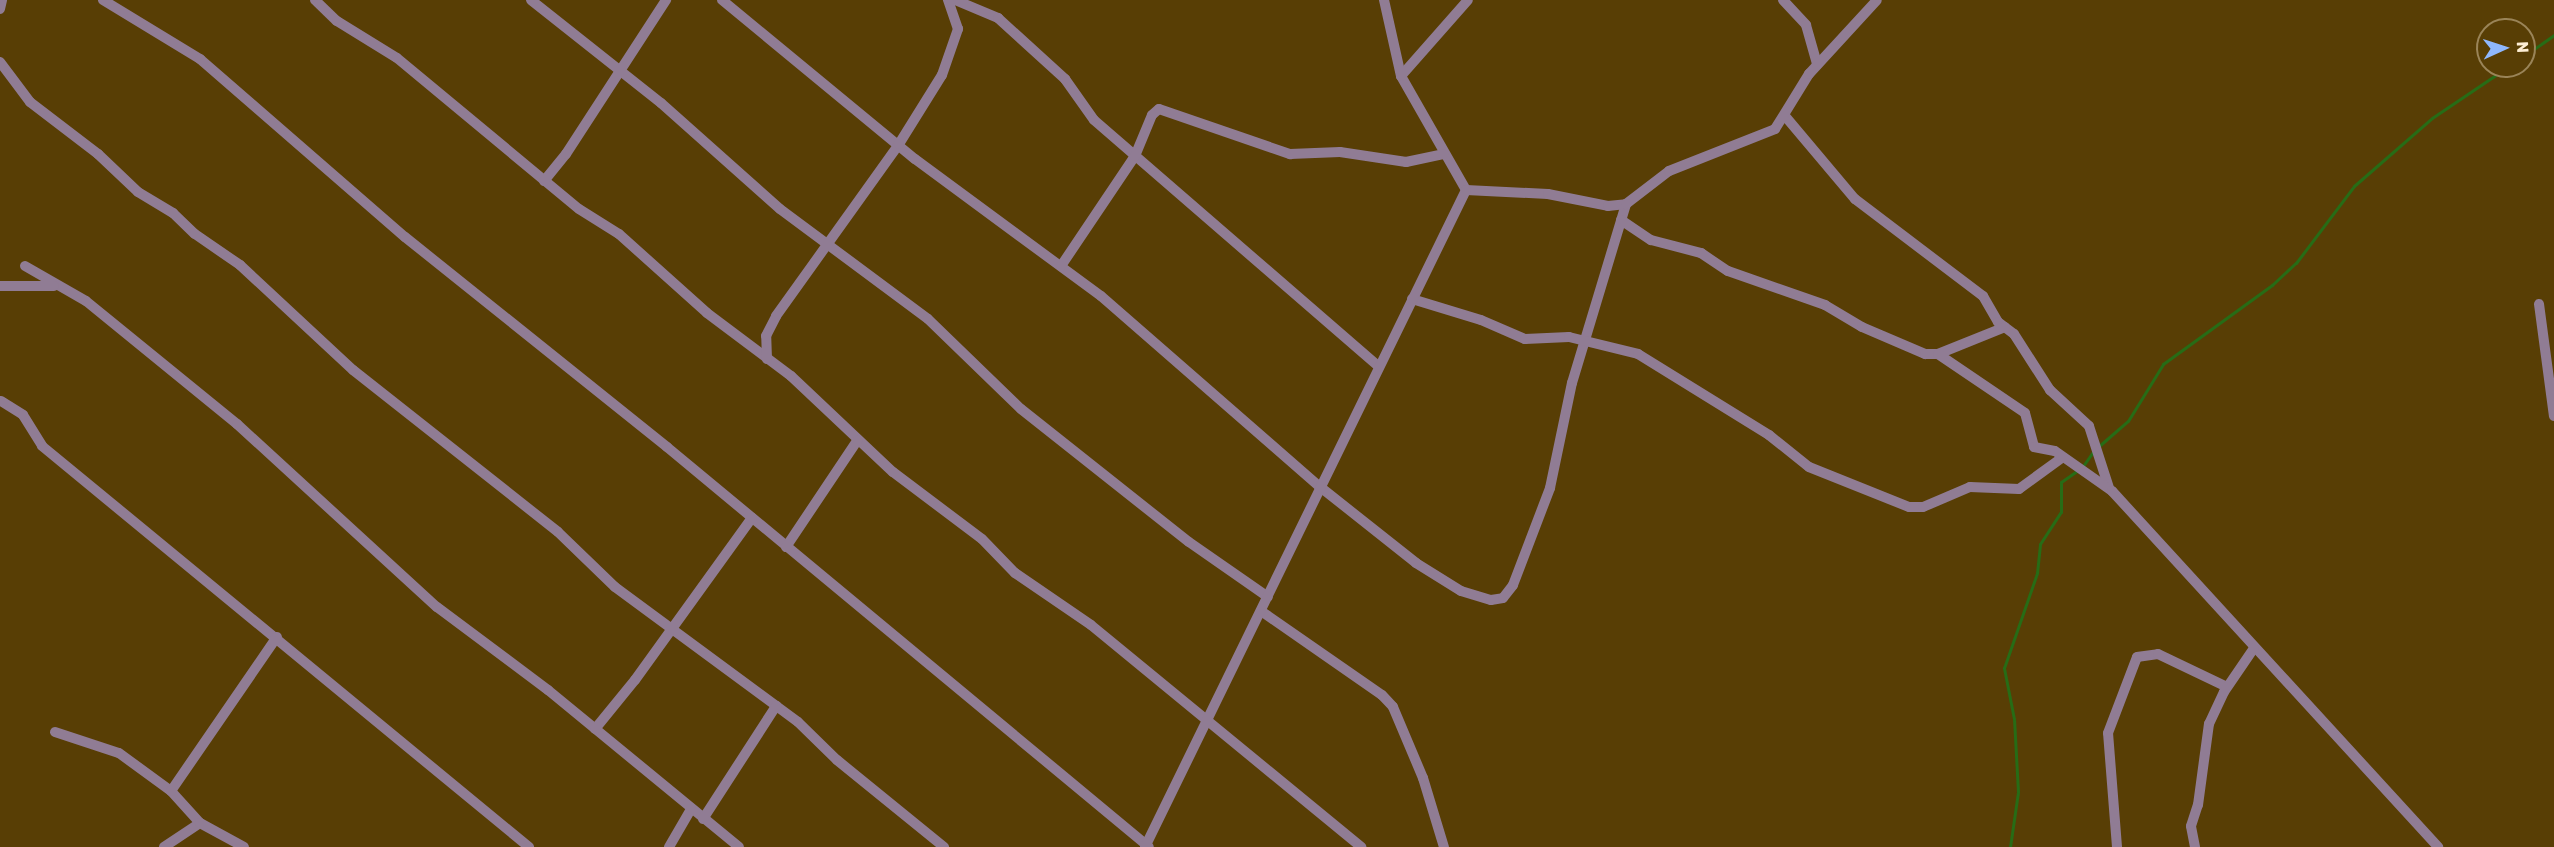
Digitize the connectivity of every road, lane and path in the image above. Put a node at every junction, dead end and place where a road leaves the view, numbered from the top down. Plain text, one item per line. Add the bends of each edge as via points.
1 (2, 0) edge
2 (103, 0) edge
3 (315, 0) edge
4 (531, 0) edge
5 (666, 0) edge
6 (722, 0) edge
7 (948, 0) edge
8 (955, 0) edge
9 (1384, 0) edge
10 (1467, 0) edge
11 (1783, 0) edge
12 (1877, 0) edge
13 (0, 9) edge
14 (0, 62) edge
15 (1817, 64) junction
16 (619, 70) junction
17 (1401, 76) junction
18 (1785, 116) junction
19 (899, 144) junction
20 (1443, 154) junction
21 (1134, 156) junction
22 (544, 181) junction
23 (1466, 190) junction
24 (1626, 204) junction
25 (1621, 220) junction
26 (825, 244) junction
27 (25, 266) dead end
28 (1061, 266) junction
29 (0, 286) edge
30 (54, 286) junction
31 (1412, 299) junction
32 (2539, 304) dead end
33 (2005, 327) junction
34 (1584, 340) junction
35 (1938, 354) junction
36 (767, 359) junction
37 (1379, 367) junction
38 (1, 401) edge
39 (2554, 410) edge
40 (857, 441) junction
41 (2063, 457) junction
42 (1319, 486) junction
43 (2109, 488) junction
44 (752, 518) junction
45 (786, 547) junction
46 (1268, 597) junction
47 (1261, 611) junction
48 (670, 628) junction
49 (277, 637) junction
50 (2254, 648) junction
51 (2228, 687) junction
52 (776, 706) junction
53 (1208, 723) junction
54 (595, 729) junction
55 (55, 732) dead end
56 (171, 791) junction
57 (691, 809) junction
58 (703, 819) junction
59 (200, 823) junction
60 (1147, 846) edge
61 (164, 847) edge
62 (244, 847) edge
63 (529, 847) edge
64 (669, 847) edge
65 (739, 847) edge
66 (944, 847) edge
67 (1361, 847) edge
68 (1444, 847) edge
69 (2117, 847) edge
70 (2195, 847) edge
71 (2438, 847) edge

1 - 13 street
2 - 44 street via 200,59 405,237
3 - 22 street via 337,21 397,58 447,102 500,140
4 - 16 street
5 - 16 street
6 - 19 street
7 - 19 street via 958,23 956,36 942,75
8 - 21 street via 998,18 1065,79 1094,120
9 - 17 street
10 - 17 street
11 - 15 street via 1806,25
12 - 15 street
14 - 48 street via 30,102 98,154 138,192 173,213 190,230 240,265 353,370 542,519 615,587
15 - 18 street
16 - 22 street via 566,154
16 - 26 street
17 - 20 street
18 - 24 street via 1775,129 1754,140 1662,176
18 - 33 street via 1856,200 1979,292
19 - 26 street
19 - 28 street via 953,189
20 - 21 street via 1407,162 1340,152 1290,154 1164,108 1152,115
20 - 23 street
21 - 28 street
21 - 37 street
22 - 36 street via 619,234 707,313
23 - 24 street via 1548,194 1608,206
23 - 31 street
24 - 25 street
25 - 34 street
25 - 35 street via 1651,240 1701,253 1728,271 1825,305 1916,351
26 - 36 street via 772,324 765,341
26 - 46 street via 928,319 1021,409 1189,542
27 - 30 street
28 - 42 street via 1119,310
29 - 30 street
30 - 54 street via 86,301 237,424 437,607
31 - 34 street via 1525,339
31 - 37 street
32 - 39 street
33 - 35 street
33 - 43 street via 2014,334 2050,390 2089,426
34 - 41 street via 1638,354 1769,435 1809,467 1903,506 1923,507 1970,487 2019,489
34 - 42 street via 1550,488 1513,585 1503,598 1491,600 1451,586
35 - 41 street via 2025,413 2034,447 2055,451
36 - 40 street via 791,375
37 - 42 street
38 - 49 street via 23,415 42,446
40 - 45 street
40 - 53 street via 982,539 1015,573 1091,624
41 - 43 street
42 - 46 street
43 - 50 street
44 - 45 street
44 - 48 street
45 - 60 street
46 - 47 street
47 - 53 street
47 - 68 street via 1382,695 1393,707 1423,777
48 - 52 street
48 - 54 street
49 - 56 street
49 - 63 street
50 - 51 street
50 - 71 street
51 - 69 street via 2158,654 2138,657 2108,732
51 - 70 street via 2216,706 2204,745 2199,805 2191,826
52 - 58 street
52 - 66 street
53 - 60 street
53 - 67 street via 1307,799
54 - 57 street
55 - 56 street via 115,751
56 - 59 street
57 - 58 street
57 - 64 street
58 - 65 street
59 - 61 street
59 - 62 street

